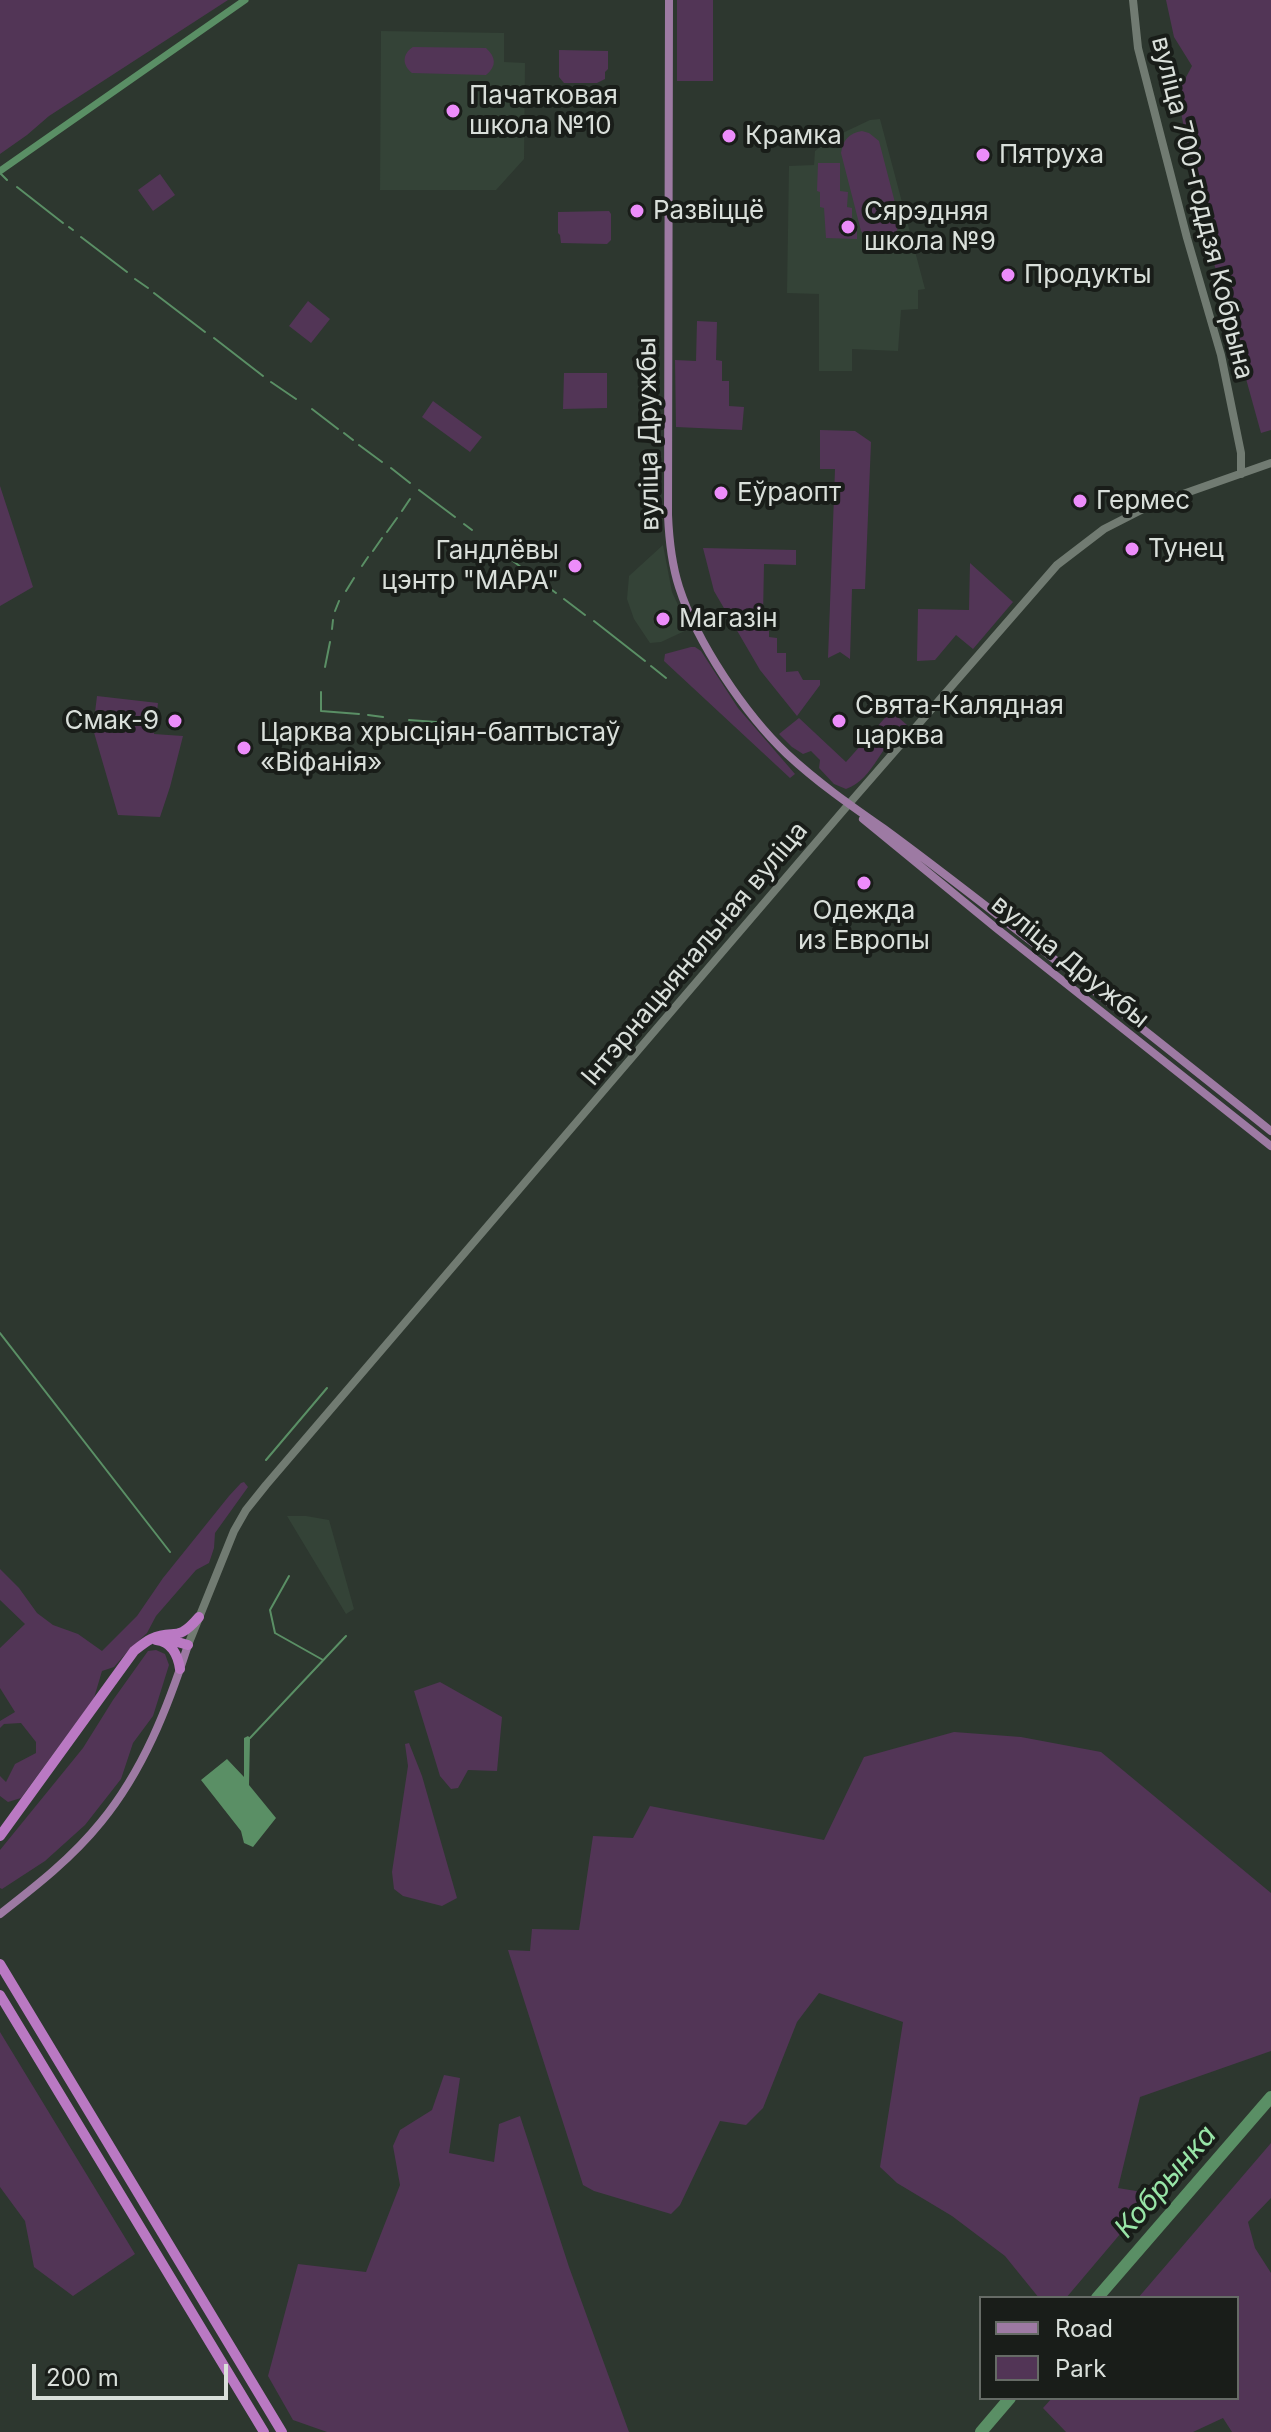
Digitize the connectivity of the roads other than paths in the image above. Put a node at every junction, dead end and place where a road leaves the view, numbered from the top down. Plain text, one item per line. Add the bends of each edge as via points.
1 (669, 0) edge
2 (1133, 0) edge
3 (1271, 463) edge
4 (1241, 474) junction
5 (848, 805) junction
6 (1066, 985) junction
7 (1127, 1017) junction
8 (1119, 1026) junction
9 (1185, 1063) junction
10 (1271, 1131) edge
11 (1271, 1145) edge
12 (199, 1617) junction
13 (150, 1639) junction
14 (188, 1645) junction
15 (180, 1669) junction
16 (0, 1836) edge
17 (0, 1914) edge
18 (0, 1964) edge
19 (0, 1995) edge
20 (264, 2432) edge
21 (282, 2432) edge

1 - 5 main road, вуліца Дружбы via 667,476 669,538 678,584 700,635 762,727
2 - 4 main road, вуліца 700-годдзя Кобрына via 1138,48 1221,355
3 - 4 main road, Інтэрнацыянальная вуліца
4 - 5 main road, Інтэрнацыянальная вуліца via 1149,506 1069,554
5 - 6 main road, вуліца Дружбы
5 - 7 main road, вуліца Дружбы
5 - 12 main road, Інтэрнацыянальная вуліца via 273,1476 246,1510
6 - 7 main road via 1116,1018
6 - 8 main road, вуліца Дружбы
7 - 9 main road, вуліца Дружбы
8 - 9 main road via 1130,1025
8 - 11 main road, вуліца Дружбы
9 - 10 main road, вуліца Дружбы
12 - 13 highway via 176,1636
12 - 14 main road, Інтэрнацыянальная вуліца
13 - 14 highway
13 - 15 highway via 170,1647
13 - 16 highway via 134,1651
14 - 15 main road
15 - 17 main road via 141,1760 116,1803 65,1861
18 - 21 highway
19 - 20 highway

